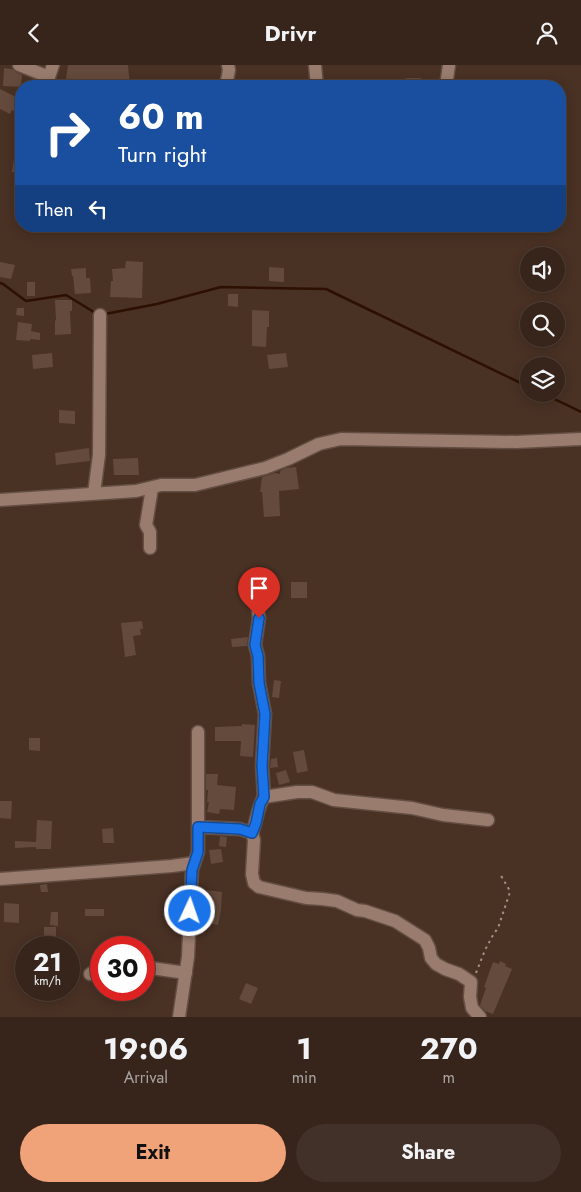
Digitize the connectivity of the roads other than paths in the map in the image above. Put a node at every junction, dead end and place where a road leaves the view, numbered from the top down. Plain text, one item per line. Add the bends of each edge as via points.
1 (19, 65) edge
2 (228, 65) edge
3 (315, 65) edge
4 (450, 65) edge
5 (49, 76) edge
6 (227, 80) edge
7 (316, 80) edge
8 (447, 80) edge
9 (100, 315) dead end
10 (581, 439) edge
11 (152, 488) junction
12 (94, 493) junction
13 (0, 500) edge
14 (150, 549) dead end
15 (257, 603) dead end
16 (198, 731) dead end
17 (264, 797) junction
18 (488, 820) dead end
19 (198, 827) junction
20 (252, 833) junction
21 (194, 863) junction
22 (0, 879) edge
23 (155, 969) edge
24 (186, 973) junction
25 (179, 1017) edge
26 (480, 1017) edge

1 - 5 street
2 - 6 street
3 - 7 street
4 - 8 street
9 - 12 street via 99,455
10 - 11 street via 516,442 341,439 319,444 265,469 195,485
11 - 12 street
11 - 14 street via 146,525 150,532
12 - 13 street
15 - 17 street via 259,618 255,645 265,714
16 - 19 street
17 - 18 street via 312,792 334,801 412,808
17 - 20 street
19 - 20 street via 240,829
19 - 21 street via 198,852
20 - 26 street via 254,883 306,899 337,901 395,921 425,940 436,964 471,982 472,1008
21 - 22 street
21 - 24 street
23 - 24 street
24 - 25 street

